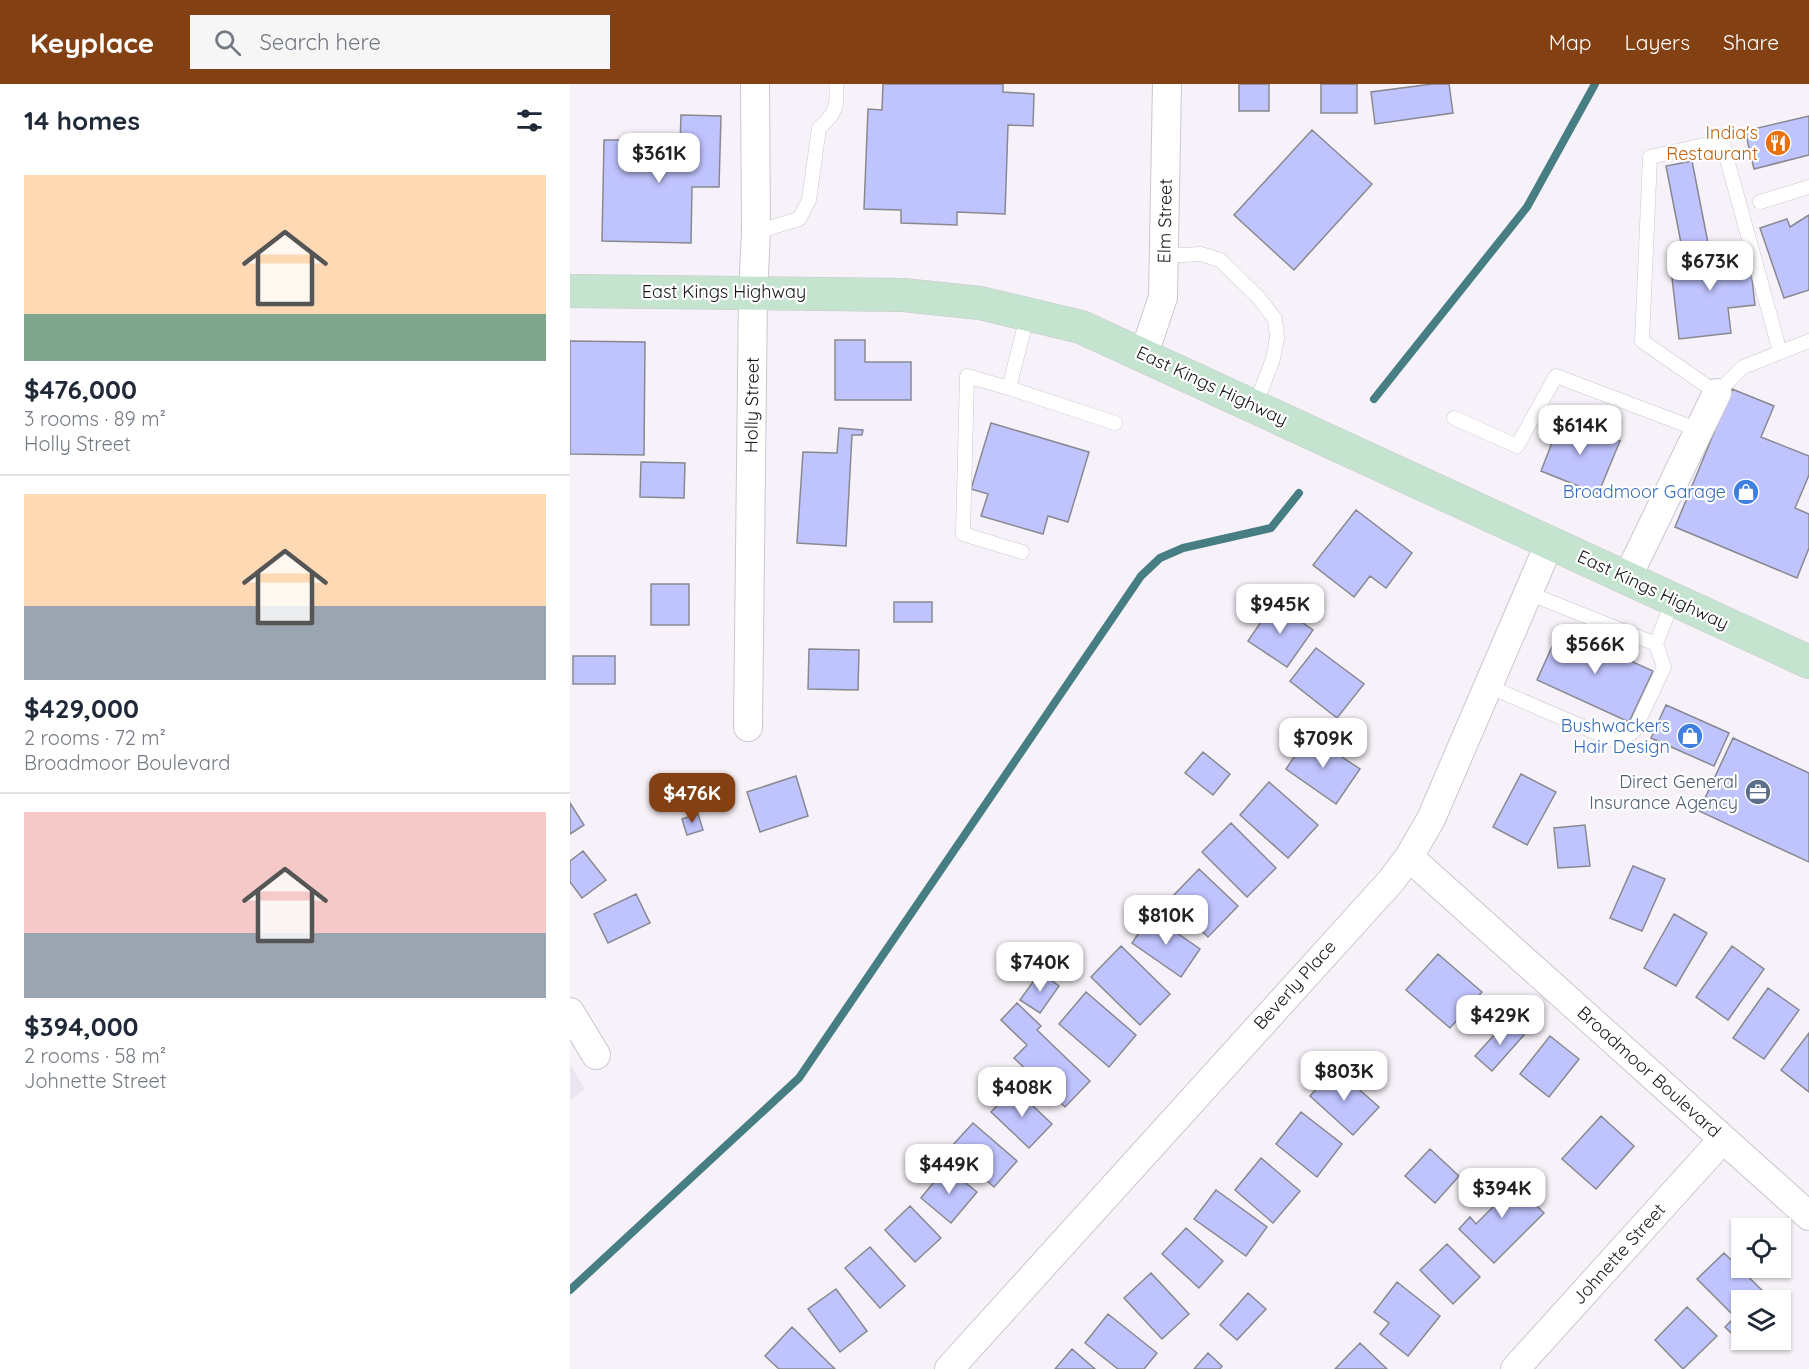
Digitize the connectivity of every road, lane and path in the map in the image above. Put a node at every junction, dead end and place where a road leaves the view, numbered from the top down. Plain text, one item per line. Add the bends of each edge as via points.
1 (755, 84) edge
2 (836, 84) edge
3 (1167, 84) edge
4 (1809, 188) edge
5 (1760, 202) dead end
6 (756, 232) junction
7 (1164, 256) junction
8 (570, 291) edge
9 (753, 293) junction
10 (1028, 313) junction
11 (1809, 341) edge
12 (1139, 352) junction
13 (1780, 352) junction
14 (1010, 388) junction
15 (1717, 393) junction
16 (1255, 406) junction
17 (1454, 418) dead end
18 (1115, 423) dead end
19 (1699, 430) junction
20 (1550, 542) junction
21 (1022, 552) dead end
22 (1627, 578) junction
23 (1528, 593) junction
24 (1673, 600) junction
25 (1656, 644) junction
26 (1809, 662) edge
27 (1488, 686) junction
28 (748, 727) dead end
29 (1409, 857) junction
30 (570, 1012) edge
31 (597, 1055) dead end
32 (1723, 1140) junction
33 (1809, 1216) edge
34 (949, 1369) edge
35 (1515, 1369) edge

1 - 6 street, Holly Street
2 - 6 lane via 838,104 833,117 819,128 810,200 799,219
3 - 7 street, Elm Street
4 - 5 lane
6 - 9 street, Holly Street
7 - 12 street, Elm Street via 1160,312
7 - 16 lane via 1201,254 1220,260 1275,319 1273,359
8 - 9 main road, East Kings Highway
9 - 10 main road, East Kings Highway via 903,295 980,303
9 - 28 street, Holly Street
10 - 12 main road, East Kings Highway via 1081,327
10 - 14 lane
11 - 13 lane
12 - 16 main road, East Kings Highway
13 - 15 lane via 1743,367
13 - 15 lane via 1722,141 1650,157 1642,341
14 - 18 lane
14 - 21 lane via 967,376 963,534
15 - 19 street
16 - 20 main road, East Kings Highway
17 - 19 lane via 1517,446 1556,376
19 - 22 street
20 - 22 main road, East Kings Highway
20 - 23 street, Beverly Place
22 - 24 main road, East Kings Highway
23 - 25 lane
23 - 27 street, Beverly Place
24 - 25 lane
24 - 26 main road, East Kings Highway
25 - 27 lane via 1664,667 1634,731 1618,742
27 - 29 street, Beverly Place via 1431,819
29 - 32 street, Broadmoor Boulevard
29 - 34 street, Beverly Place
30 - 31 street
32 - 33 street, Broadmoor Boulevard
32 - 35 street, Johnette Street

